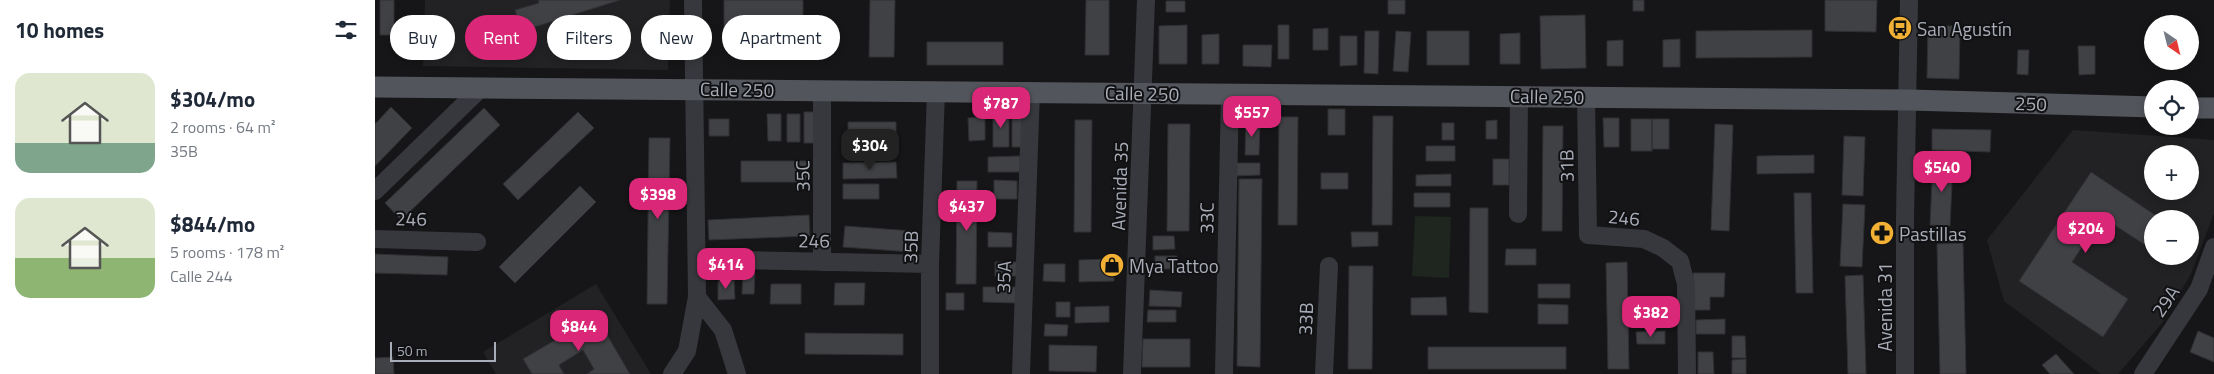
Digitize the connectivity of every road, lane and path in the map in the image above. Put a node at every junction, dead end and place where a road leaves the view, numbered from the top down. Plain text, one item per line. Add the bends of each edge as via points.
1 (693, 0) edge
2 (1146, 0) edge
3 (1909, 0) edge
4 (375, 87) edge
5 (482, 87) junction
6 (695, 89) junction
7 (822, 90) junction
8 (936, 91) junction
9 (1031, 91) junction
10 (1144, 93) junction
11 (1230, 94) junction
12 (1519, 96) junction
13 (1586, 97) junction
14 (1909, 100) junction
15 (2144, 107) edge
16 (2199, 108) edge
17 (2214, 108) edge
18 (375, 191) edge
19 (1518, 214) dead end
20 (1588, 235) joint
21 (375, 239) edge
22 (477, 242) dead end
23 (2214, 246) edge
24 (697, 259) junction
25 (822, 262) junction
26 (930, 264) junction
27 (1329, 266) dead end
28 (697, 297) junction
29 (672, 374) edge
30 (737, 374) edge
31 (930, 374) edge
32 (1021, 374) edge
33 (1132, 374) edge
34 (1224, 374) edge
35 (1324, 374) edge
36 (1687, 374) edge
37 (1905, 374) edge
38 (2143, 374) edge

1 - 6 street
2 - 10 street, Avenida 35
3 - 14 street, Avenida 31
4 - 5 main road, Calle 250
5 - 6 main road, Calle 250
5 - 18 street
6 - 7 main road, Calle 250
6 - 24 street
7 - 8 main road, Calle 250
7 - 25 street, 35C
8 - 9 main road, Calle 250
8 - 26 street, 35B
9 - 10 main road, Calle 250
9 - 32 street, 35A
10 - 11 main road, Calle 250
10 - 33 street, Avenida 35
11 - 12 main road, Calle 250
11 - 34 street, 33C
12 - 13 main road, Calle 250
12 - 19 street
13 - 14 main road, Calle 250
13 - 20 street, 31B
14 - 15 main road, 250
14 - 37 street, Avenida 31
16 - 17 main road
20 - 36 street, 246 via 1644,239 1680,261 1687,284
21 - 22 street, 246
23 - 38 street, 29A via 2199,289
24 - 25 street, 246
24 - 28 street
25 - 26 street, 246
26 - 31 street, 35B
27 - 35 street, 33B
28 - 29 street via 687,351
28 - 30 street via 723,330

